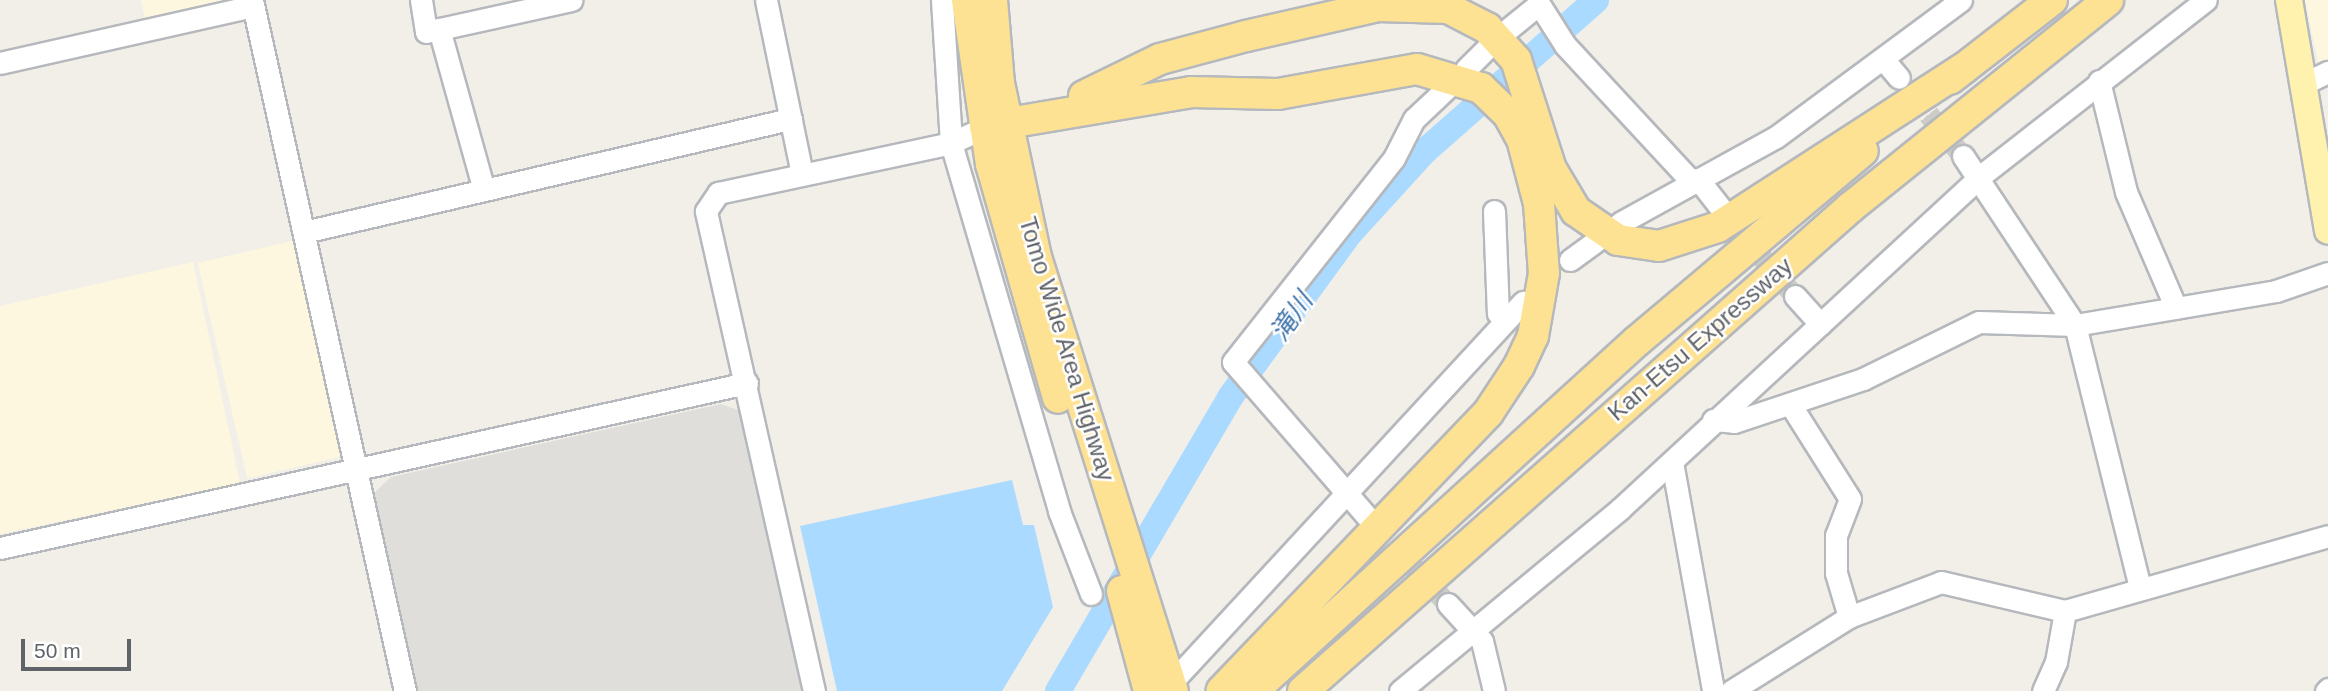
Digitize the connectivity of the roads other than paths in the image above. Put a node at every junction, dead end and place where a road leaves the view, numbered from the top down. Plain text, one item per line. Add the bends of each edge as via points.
1 (421, 0) edge
2 (572, 0) edge
3 (766, 0) edge
4 (942, 0) edge
5 (967, 0) edge
6 (992, 0) edge
7 (1961, 0) edge
8 (2052, 0) edge
9 (2108, 0) edge
10 (2206, 0) edge
11 (2289, 0) edge
12 (253, 3) edge
13 (439, 29) junction
14 (1498, 38) junction
15 (1884, 60) junction
16 (0, 63) edge
17 (1964, 68) junction
18 (2328, 72) edge
19 (1459, 78) junction
20 (1899, 78) tunnel mouth
21 (2099, 80) junction
22 (2303, 84) junction
23 (791, 119) junction
24 (999, 123) junction
25 (951, 143) junction
26 (1963, 156) tunnel mouth
27 (802, 174) junction
28 (1978, 178) junction
29 (1695, 180) junction
30 (484, 190) junction
31 (1722, 210) tunnel mouth
32 (1494, 211) dead end
33 (1620, 223) dead end
34 (2328, 231) edge
35 (304, 232) junction
36 (1595, 242) dead end
37 (1570, 260) dead end
38 (2328, 273) edge
39 (1795, 296) tunnel mouth
40 (1523, 302) dead end
41 (2176, 308) junction
42 (1504, 319) junction
43 (1820, 324) junction
44 (2075, 325) junction
45 (747, 383) junction
46 (1790, 404) junction
47 (1713, 420) junction
48 (1672, 462) junction
49 (355, 470) junction
50 (1349, 498) junction
51 (1370, 520) tunnel mouth
52 (2328, 536) edge
53 (0, 548) edge
54 (2140, 587) junction
55 (1091, 594) dead end
56 (1448, 604) tunnel mouth
57 (2065, 611) junction
58 (1849, 617) junction
59 (1471, 627) junction
60 (1164, 688) edge
61 (1707, 689) edge
62 (405, 691) edge
63 (814, 691) edge
64 (1221, 691) edge
65 (1253, 691) edge
66 (1303, 691) edge
67 (1400, 691) edge
68 (1494, 691) edge
69 (1731, 691) edge
70 (2043, 691) edge

1 - 13 street via 426,32
2 - 13 street
3 - 23 street
4 - 25 street
5 - 24 highway, Tomo Wide Area Highway
6 - 24 highway, Tomo Wide Area Highway
7 - 15 street
8 - 17 highway, Kan-Etsu Expressway
9 - 66 highway, Kan-Etsu Expressway via 1851,207
10 - 21 street
11 - 22 main road
12 - 16 street
12 - 35 street
13 - 30 street
14 - 17 highway via 1531,94 1551,169 1576,211 1619,240 1659,246 1718,227
14 - 19 street
14 - 24 highway via 1448,8 1378,6 1184,52 1090,95
14 - 29 street via 1539,4 1564,45
15 - 20 street
15 - 29 street via 1776,137
17 - 65 highway, Kan-Etsu Expressway via 1636,341
18 - 22 street
19 - 24 highway via 1417,69 1278,94 1191,92
19 - 50 street via 1414,119 1394,158 1307,262 1233,362
19 - 64 highway via 1508,114 1532,170 1544,273 1533,336 1488,413
21 - 28 street
21 - 41 street via 2126,192
22 - 34 main road
23 - 27 street
23 - 30 street
24 - 25 street
24 - 60 highway, Tomo Wide Area Highway via 1133,599
25 - 27 street
25 - 55 street via 1059,511
26 - 28 street
27 - 45 street via 718,193 706,211
28 - 43 street
28 - 44 street
29 - 31 street
29 - 33 street
30 - 35 street
32 - 42 street via 1498,313
35 - 49 street
36 - 37 street
38 - 41 street via 2276,291
39 - 43 street
40 - 42 street
41 - 44 street
42 - 50 street
43 - 47 street
44 - 46 street via 1979,322 1863,379
44 - 54 street
45 - 49 street
45 - 63 street
46 - 47 street via 1734,422
46 - 58 street via 1850,499 1836,535 1836,573
47 - 48 street
48 - 59 street
48 - 61 street
49 - 53 street
49 - 62 street
50 - 51 street
50 - 60 street
52 - 54 street
54 - 57 street
56 - 59 street
57 - 58 street via 1941,582
57 - 70 street
58 - 69 street
59 - 67 street
59 - 68 street via 1482,641

